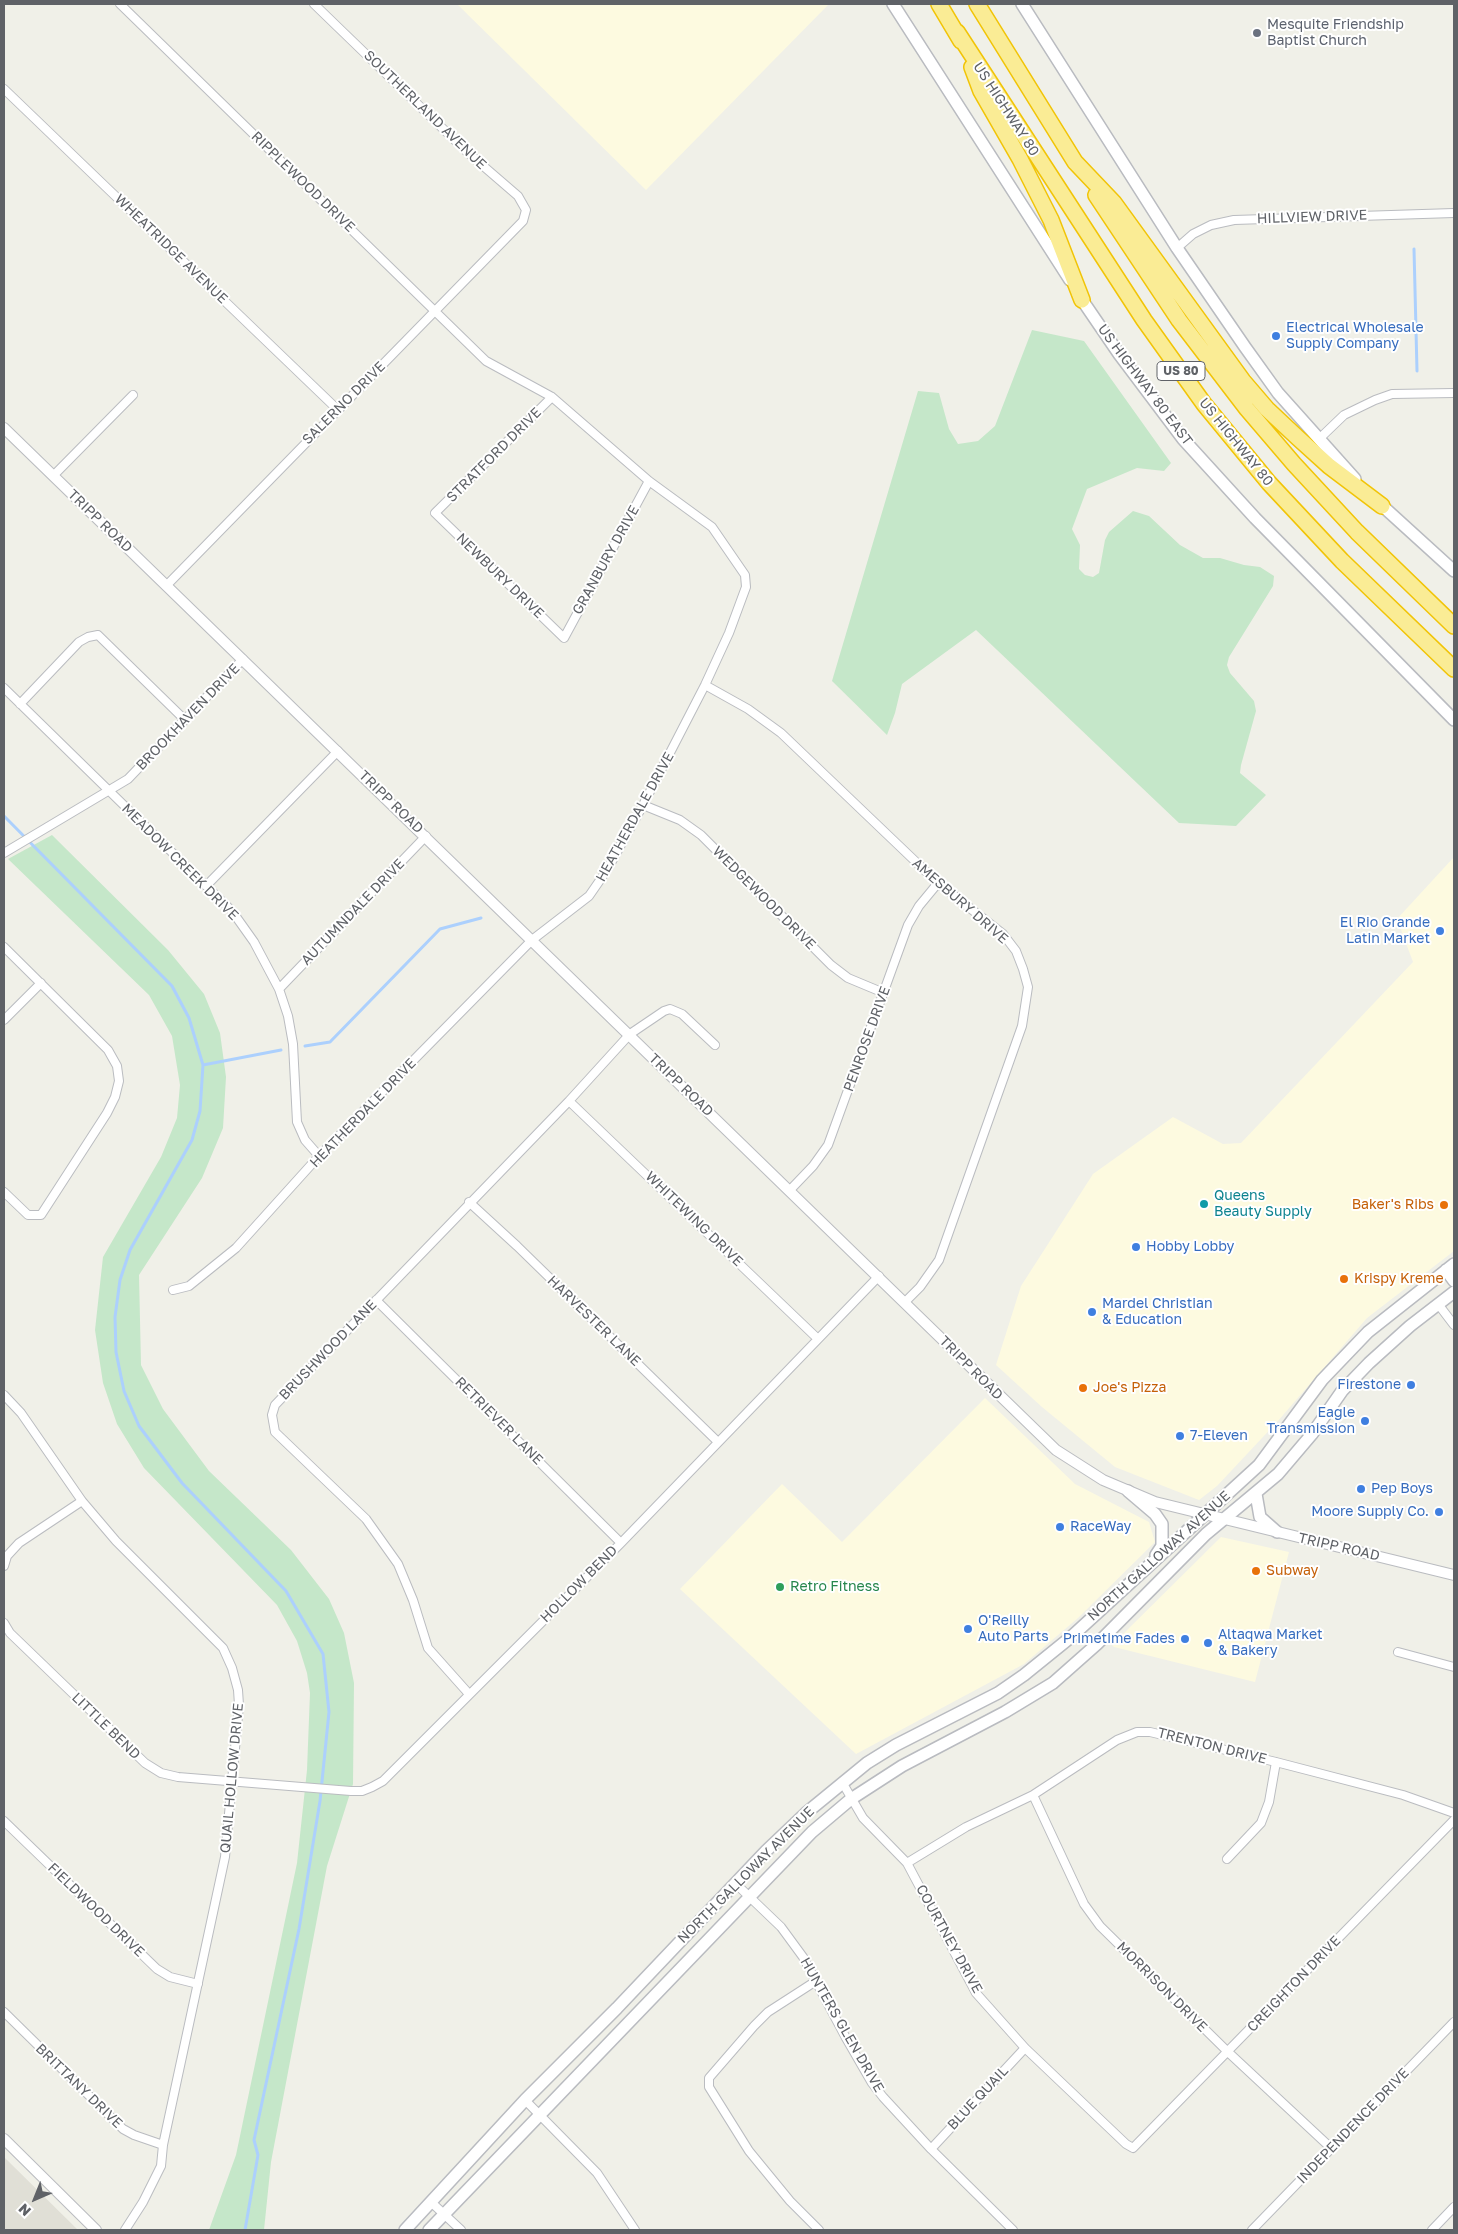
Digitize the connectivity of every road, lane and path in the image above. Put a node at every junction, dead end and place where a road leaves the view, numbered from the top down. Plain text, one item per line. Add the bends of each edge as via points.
1 (120, 4) edge
2 (314, 4) edge
3 (893, 4) edge
4 (939, 4) edge
5 (977, 4) edge
6 (1022, 4) edge
7 (957, 32) junction
8 (4, 89) edge
9 (1075, 162) junction
10 (1454, 213) edge
11 (523, 221) joint
12 (1177, 248) junction
13 (1082, 300) junction
14 (436, 311) junction
15 (486, 361) joint
16 (1454, 392) edge
17 (133, 395) dead end
18 (552, 397) junction
19 (338, 410) junction
20 (4, 428) edge
21 (1318, 440) junction
22 (53, 476) junction
23 (649, 482) junction
24 (1382, 506) junction
25 (436, 513) joint
26 (1454, 572) edge
27 (166, 586) junction
28 (1454, 626) edge
29 (564, 638) joint
30 (243, 659) junction
31 (1454, 669) edge
32 (705, 685) junction
33 (4, 688) edge
34 (20, 704) junction
35 (184, 719) junction
36 (1454, 720) edge
37 (338, 751) junction
38 (108, 791) junction
39 (644, 805) junction
40 (426, 836) junction
41 (4, 853) edge
42 (938, 883) junction
43 (206, 886) junction
44 (532, 940) junction
45 (4, 947) edge
46 (41, 983) junction
47 (279, 988) junction
48 (884, 993) junction
49 (4, 1020) edge
50 (630, 1034) junction
51 (716, 1045) dead end
52 (569, 1101) junction
53 (319, 1156) junction
54 (790, 1190) junction
55 (4, 1192) edge
56 (469, 1202) junction
57 (1450, 1267) edge
58 (879, 1276) junction
59 (1454, 1281) edge
60 (1425, 1286) junction
61 (173, 1290) dead end
62 (1454, 1292) edge
63 (376, 1300) junction
64 (905, 1302) junction
65 (1438, 1304) junction
66 (1454, 1325) edge
67 (818, 1339) junction
68 (4, 1395) edge
69 (718, 1442) junction
70 (1128, 1491) junction
71 (1256, 1494) junction
72 (82, 1501) junction
73 (1204, 1514) junction
74 (1224, 1519) junction
75 (1277, 1532) junction
76 (621, 1542) junction
77 (1152, 1563) junction
78 (4, 1566) edge
79 (1454, 1575) edge
80 (4, 1623) edge
81 (1398, 1652) dead end
82 (1454, 1667) edge
83 (469, 1694) junction
84 (965, 1710) junction
85 (974, 1729) junction
86 (1276, 1762) junction
87 (233, 1782) junction
88 (842, 1782) junction
89 (1032, 1795) junction
90 (851, 1798) junction
91 (1454, 1813) edge
92 (4, 1820) edge
93 (1454, 1820) edge
94 (1227, 1859) dead end
95 (907, 1863) junction
96 (735, 1883) junction
97 (750, 1896) junction
98 (816, 1981) junction
99 (198, 1984) junction
100 (4, 2012) edge
101 (1454, 2022) edge
102 (1025, 2048) junction
103 (1228, 2052) junction
104 (525, 2100) junction
105 (540, 2114) junction
106 (4, 2139) edge
107 (163, 2145) junction
108 (1134, 2148) joint
109 (1331, 2148) junction
110 (931, 2149) junction
111 (432, 2203) junction
112 (1454, 2207) edge
113 (444, 2214) junction
114 (96, 2230) edge
115 (125, 2230) edge
116 (406, 2230) edge
117 (429, 2230) edge
118 (461, 2230) edge
119 (635, 2230) edge
120 (818, 2230) edge
121 (1013, 2230) edge
122 (1252, 2230) edge
123 (1432, 2230) edge

1 - 14 street, RIPPLEWOOD DRIVE
2 - 11 street, SOUTHERLAND AVENUE via 467,152 518,196 526,210
3 - 13 main road, US HIGHWAY 80 EAST
4 - 7 highway, US 80
5 - 9 highway, US 80
6 - 12 main road
7 - 13 highway via 982,91 1050,220
7 - 31 highway, US HIGHWAY 80 / US 80 via 1144,320 1204,404 1269,483 1336,554
8 - 19 street, WHEATRIDGE AVENUE
9 - 24 highway via 1114,203 1260,401 1329,466
9 - 28 highway, US HIGHWAY 80 / US 80 via 1179,320 1247,409 1357,532
10 - 12 street, HILLVIEW DRIVE via 1234,220 1211,225 1193,234
11 - 14 street, SALERNO DRIVE
12 - 21 main road via 1278,393
13 - 36 main road, US HIGHWAY 80 EAST via 1183,439 1255,518
14 - 15 street, RIPPLEWOOD DRIVE
14 - 19 street, SALERNO DRIVE
15 - 18 street, HEATHERDALE DRIVE
16 - 21 street via 1392,394 1344,414
17 - 22 street
18 - 23 street, HEATHERDALE DRIVE
18 - 25 street, STRATFORD DRIVE
19 - 27 street, SALERNO DRIVE
20 - 22 street, TRIPP ROAD
21 - 24 main road
22 - 27 street, TRIPP ROAD
23 - 29 street, GRANBURY DRIVE
23 - 32 street, HEATHERDALE DRIVE via 712,527 745,575 746,587 737,612
24 - 26 main road
25 - 29 street, NEWBURY DRIVE
27 - 30 street, TRIPP ROAD
30 - 35 street, BROOKHAVEN DRIVE
30 - 37 street, TRIPP ROAD
32 - 39 street, HEATHERDALE DRIVE
32 - 42 street, AMESBURY DRIVE via 748,709 781,733
33 - 34 street, MEADOW CREEK DRIVE
34 - 35 street via 79,642 98,635
34 - 38 street, MEADOW CREEK DRIVE
35 - 38 street, BROOKHAVEN DRIVE via 143,766
37 - 40 street, TRIPP ROAD
37 - 43 street
38 - 41 street, BROOKHAVEN DRIVE
38 - 43 street, MEADOW CREEK DRIVE
39 - 44 street, HEATHERDALE DRIVE via 589,896
39 - 48 street, WEDGEWOOD DRIVE via 680,820 701,835 831,965 848,978
40 - 44 street, TRIPP ROAD
40 - 47 street, AUTUMNDALE DRIVE
42 - 48 street, PENROSE DRIVE via 908,925
42 - 64 street, AMESBURY DRIVE via 1002,934 1016,951 1028,987 1022,1026 939,1260
43 - 47 street, MEADOW CREEK DRIVE via 232,911 248,933
44 - 50 street, TRIPP ROAD
44 - 53 street, HEATHERDALE DRIVE
45 - 46 street
46 - 49 street
46 - 55 street via 108,1050 117,1066 119,1081 106,1113 41,1215 28,1215
47 - 53 street, MEADOW CREEK DRIVE via 293,1044 297,1122 305,1140
48 - 54 street, PENROSE DRIVE via 831,1139 813,1166
50 - 51 street, BRUSHWOOD LANE via 670,1009 682,1014
50 - 52 street, BRUSHWOOD LANE
50 - 54 street, TRIPP ROAD
52 - 56 street, BRUSHWOOD LANE
52 - 67 street, WHITEWING DRIVE
53 - 61 street, HEATHERDALE DRIVE via 236,1248 189,1286
54 - 58 street, TRIPP ROAD
56 - 63 street, BRUSHWOOD LANE
56 - 69 street, HARVESTER LANE
57 - 59 main road
57 - 60 main road, NORTH GALLOWAY AVENUE
58 - 64 street, TRIPP ROAD
58 - 67 street, HOLLOW BEND
60 - 65 main road
60 - 73 main road, NORTH GALLOWAY AVENUE via 1344,1355 1259,1465
62 - 65 main road, NORTH GALLOWAY AVENUE
63 - 76 street, RETRIEVER LANE
63 - 83 street, BRUSHWOOD LANE via 275,1405 275,1432 366,1519 398,1564 428,1648
64 - 70 street, TRIPP ROAD via 1056,1450 1103,1480
65 - 66 street
65 - 71 main road, NORTH GALLOWAY AVENUE via 1389,1344 1351,1382 1312,1434
67 - 69 street, HOLLOW BEND
68 - 72 street, QUAIL HOLLOW DRIVE via 21,1413
69 - 76 street, HOLLOW BEND
70 - 73 street, TRIPP ROAD via 1155,1502
70 - 77 main road via 1162,1524 1162,1546
71 - 74 main road, NORTH GALLOWAY AVENUE
71 - 75 main road via 1260,1517
72 - 78 street via 19,1543
72 - 87 street, QUAIL HOLLOW DRIVE via 116,1541 222,1648 238,1690
73 - 74 street, TRIPP ROAD
73 - 77 main road, NORTH GALLOWAY AVENUE
74 - 75 street, TRIPP ROAD
74 - 85 main road, NORTH GALLOWAY AVENUE via 1053,1683
75 - 79 street, TRIPP ROAD
76 - 83 street, HOLLOW BEND
77 - 84 main road, NORTH GALLOWAY AVENUE via 1044,1660 998,1693
80 - 87 street, LITTLE BEND via 10,1633 145,1763 172,1777
81 - 82 street
83 - 87 street, HOLLOW BEND via 383,1781 362,1791
84 - 85 main road
84 - 88 main road, NORTH GALLOWAY AVENUE via 896,1746
85 - 90 main road, NORTH GALLOWAY AVENUE via 902,1766
86 - 89 street, TRENTON DRIVE via 1150,1732 1137,1732 1117,1740
86 - 91 street, TRENTON DRIVE via 1402,1795
86 - 94 street via 1269,1802 1261,1823
87 - 99 street, QUAIL HOLLOW DRIVE via 226,1857
88 - 90 street, COURTNEY DRIVE
88 - 96 main road, NORTH GALLOWAY AVENUE via 799,1819
89 - 95 street, TRENTON DRIVE via 966,1827
89 - 103 street, MORRISON DRIVE via 1084,1904 1100,1926
90 - 95 street, COURTNEY DRIVE via 863,1818
90 - 97 main road, NORTH GALLOWAY AVENUE via 812,1832
92 - 99 street, FIELDWOOD DRIVE via 157,1969 170,1977
93 - 103 street, CREIGHTON DRIVE
95 - 102 street, COURTNEY DRIVE via 976,1993
96 - 97 street, HUNTERS GLEN DRIVE
96 - 104 main road, NORTH GALLOWAY AVENUE
97 - 98 street, HUNTERS GLEN DRIVE via 781,1927
97 - 105 main road, NORTH GALLOWAY AVENUE
98 - 110 street, HUNTERS GLEN DRIVE via 872,2083
98 - 120 street via 768,2012 709,2078 709,2087 749,2151
99 - 107 street, QUAIL HOLLOW DRIVE
100 - 107 street, BRITTANY DRIVE via 124,2129 134,2136
101 - 109 street, INDEPENDENCE DRIVE
102 - 108 street, COURTNEY DRIVE
102 - 110 street, BLUE QUAIL
103 - 108 street, CREIGHTON DRIVE
103 - 109 street, MORRISON DRIVE
104 - 105 street
104 - 111 main road, NORTH GALLOWAY AVENUE
105 - 113 main road, NORTH GALLOWAY AVENUE
105 - 119 street via 597,2173
106 - 114 street
107 - 115 street, QUAIL HOLLOW DRIVE via 161,2166 144,2202
109 - 122 street, INDEPENDENCE DRIVE
110 - 121 street, HUNTERS GLEN DRIVE
111 - 113 street
111 - 116 main road, NORTH GALLOWAY AVENUE
112 - 123 street
113 - 117 main road, NORTH GALLOWAY AVENUE
113 - 118 street

